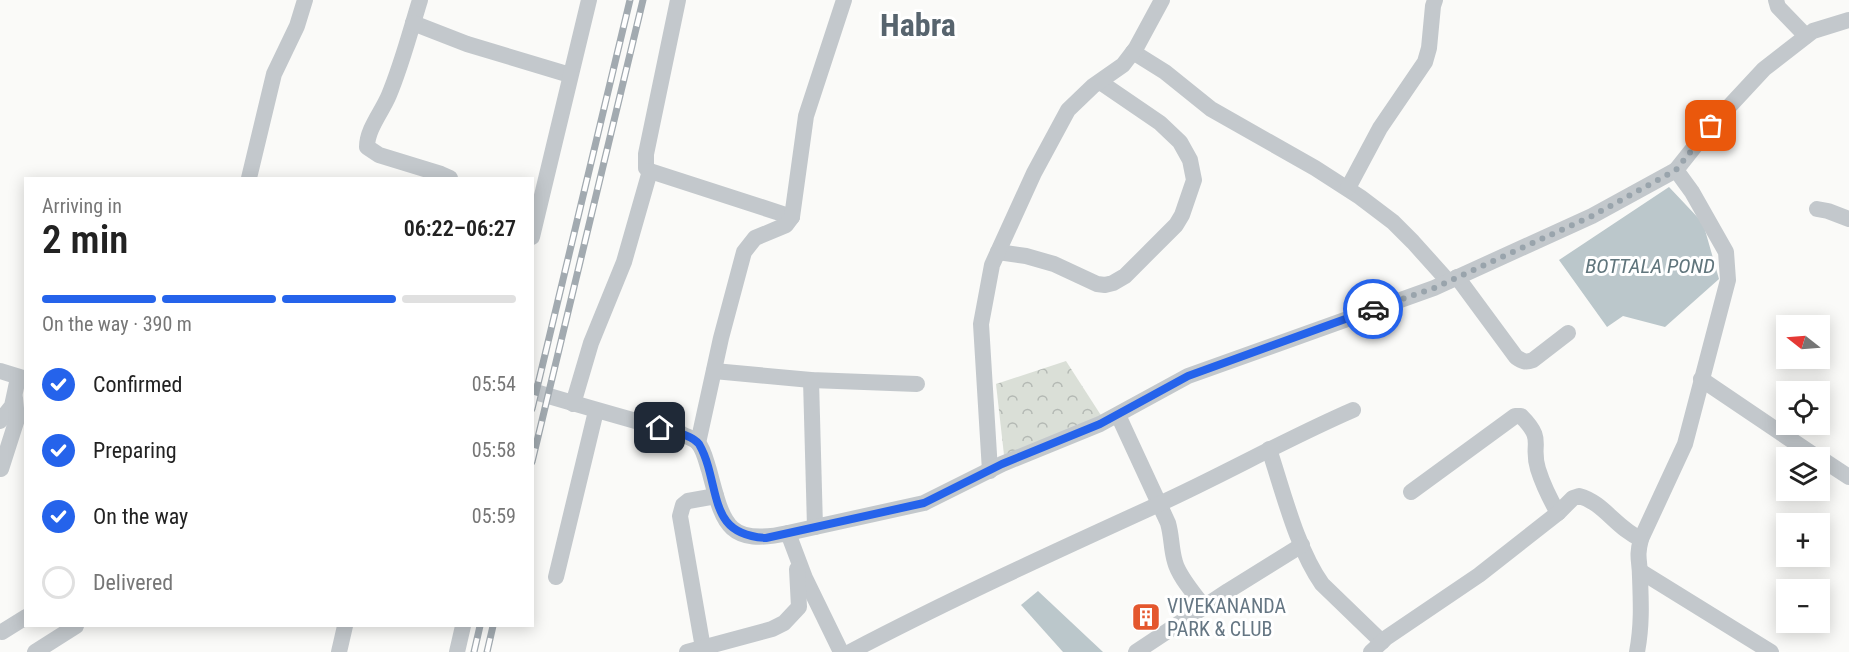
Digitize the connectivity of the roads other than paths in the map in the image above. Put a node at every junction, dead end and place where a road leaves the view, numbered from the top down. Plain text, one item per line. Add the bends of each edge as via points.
1 (305, 0) edge
2 (420, 0) edge
3 (589, 0) edge
4 (678, 0) edge
5 (1162, 0) edge
6 (1776, 0) edge
7 (841, 1) edge
8 (1429, 2) edge
9 (1849, 20) edge
10 (413, 23) junction
11 (1806, 36) junction
12 (1133, 52) junction
13 (570, 75) junction
14 (1100, 82) junction
15 (1676, 170) junction
16 (650, 171) junction
17 (249, 177) edge
18 (448, 177) edge
19 (1348, 189) junction
20 (536, 209) edge
21 (1817, 209) dead end
22 (792, 218) junction
23 (1849, 219) edge
24 (998, 252) junction
25 (1452, 279) junction
26 (1568, 333) dead end
27 (714, 370) junction
28 (0, 371) edge
29 (22, 378) edge
30 (1701, 379) junction
31 (811, 380) junction
32 (917, 384) dead end
33 (534, 391) edge
34 (15, 398) junction
35 (573, 404) junction
36 (1353, 410) dead end
37 (596, 411) junction
38 (1118, 415) junction
39 (0, 421) edge
40 (698, 442) junction
41 (1803, 447) edge
42 (1269, 449) junction
43 (1830, 465) edge
44 (0, 469) edge
45 (990, 471) junction
46 (1849, 477) edge
47 (1411, 492) dead end
48 (716, 496) junction
49 (1159, 504) junction
50 (1558, 513) junction
51 (815, 527) junction
52 (1641, 539) junction
53 (791, 540) junction
54 (1302, 545) junction
55 (1640, 571) junction
56 (556, 577) dead end
57 (1204, 607) junction
58 (24, 618) edge
59 (74, 627) edge
60 (345, 627) edge
61 (463, 627) edge
62 (2, 632) dead end
63 (1376, 647) edge
64 (695, 650) edge
65 (35, 652) edge
66 (339, 652) edge
67 (457, 652) edge
68 (841, 652) edge
69 (850, 652) edge
70 (1136, 652) edge
71 (1637, 652) edge
72 (1771, 652) edge

1 - 17 street via 274,74
2 - 10 street
3 - 13 street
4 - 16 street via 646,154
5 - 12 street
6 - 11 street
7 - 22 street via 806,116
8 - 19 street via 1429,48 1425,62 1380,128
9 - 11 street
10 - 13 street
10 - 18 street via 368,147 379,155
11 - 15 street via 1764,69
12 - 14 street
12 - 19 street via 1211,109
13 - 20 street
14 - 24 street via 1079,98 1058,125
14 - 24 street via 1160,123 1180,142 1190,160 1194,180 1176,225 1125,276 1105,285 1046,261
15 - 25 street via 1592,216
15 - 30 street via 1726,252 1728,266 1724,300
16 - 22 street
16 - 35 street via 624,262 591,343
19 - 25 street via 1393,222
21 - 23 street
22 - 27 street via 786,225 755,238 744,252
24 - 45 street via 981,324
25 - 26 street via 1521,361 1533,360
25 - 38 street via 1188,376
27 - 31 street
27 - 40 street
28 - 29 street
29 - 34 street
30 - 41 street
30 - 52 street via 1678,461
31 - 32 street
31 - 51 street
33 - 35 street
34 - 39 street
34 - 44 street via 17,419
35 - 37 street
36 - 42 street
37 - 40 street via 682,434
37 - 56 street
38 - 45 street
38 - 49 street
40 - 48 street
42 - 49 street
42 - 54 street
43 - 46 street
45 - 51 street via 924,503
47 - 50 street via 1515,416 1521,416 1535,434 1542,483
48 - 53 street via 722,517 730,527 753,537
48 - 64 street via 688,501 680,516
49 - 57 street via 1173,538 1175,565
49 - 69 street via 939,606
50 - 52 street via 1573,498 1585,497
50 - 63 street
51 - 53 street
52 - 55 street via 1637,553
53 - 64 street via 799,607 772,629
53 - 68 street
54 - 57 street
54 - 63 street via 1322,584
55 - 71 street via 1642,623
55 - 72 street
57 - 70 street
58 - 62 street
59 - 65 street
60 - 66 street
61 - 67 street

